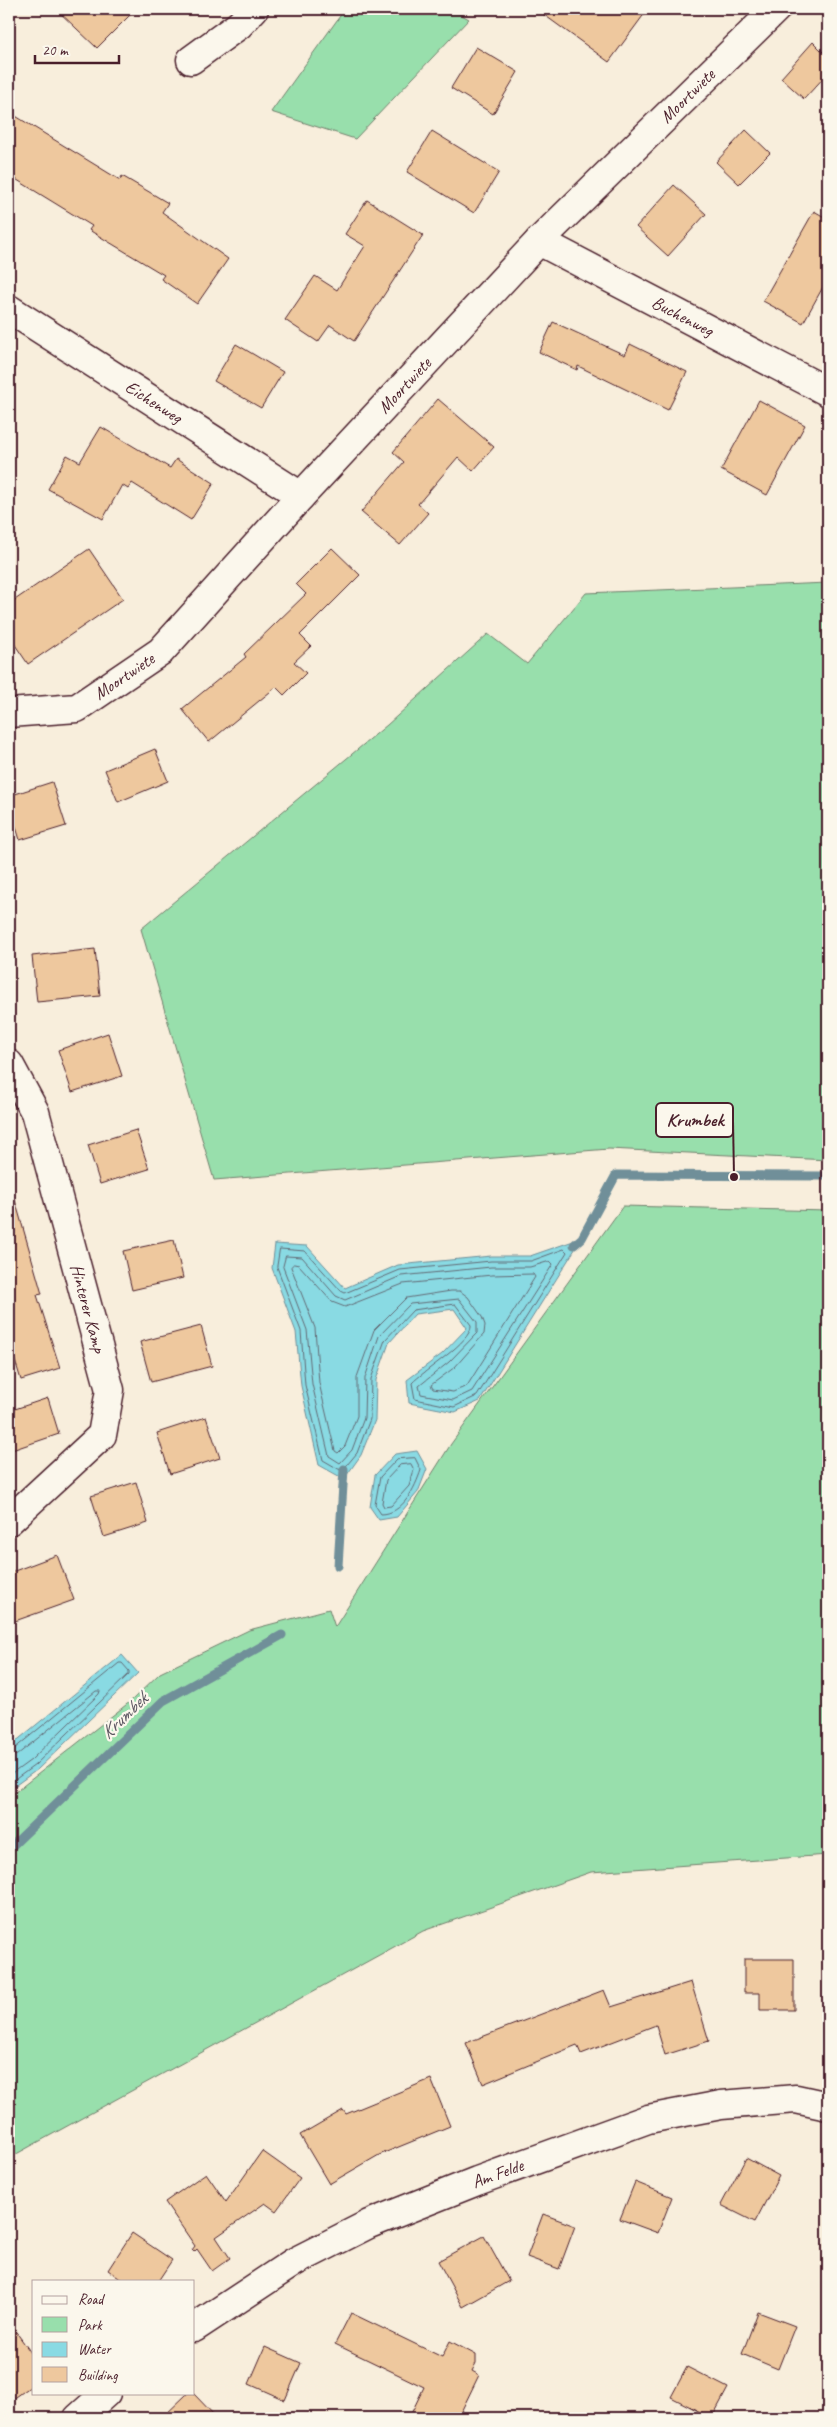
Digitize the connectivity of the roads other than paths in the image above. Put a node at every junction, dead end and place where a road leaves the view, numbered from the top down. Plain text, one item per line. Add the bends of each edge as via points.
1 (254, 9) edge
2 (776, 9) edge
3 (191, 60) dead end
4 (538, 241) junction
5 (9, 308) edge
6 (828, 392) edge
7 (301, 496) junction
8 (9, 713) edge
9 (9, 1064) edge
10 (9, 1521) edge
11 (828, 2106) edge
12 (195, 2327) edge
13 (105, 2394) edge
14 (78, 2418) edge

1 - 3 street
2 - 4 street, Moortwiete
4 - 6 street, Buchenweg
4 - 7 street, Moortwiete
5 - 7 street, Eichenweg
7 - 8 street, Moortwiete via 161,651 77,708
9 - 10 street, Hinterer Kamp via 35,1112 110,1390 102,1434
11 - 12 street, Am Felde via 796,2099 721,2105 648,2119 369,2224 294,2262
13 - 14 street

